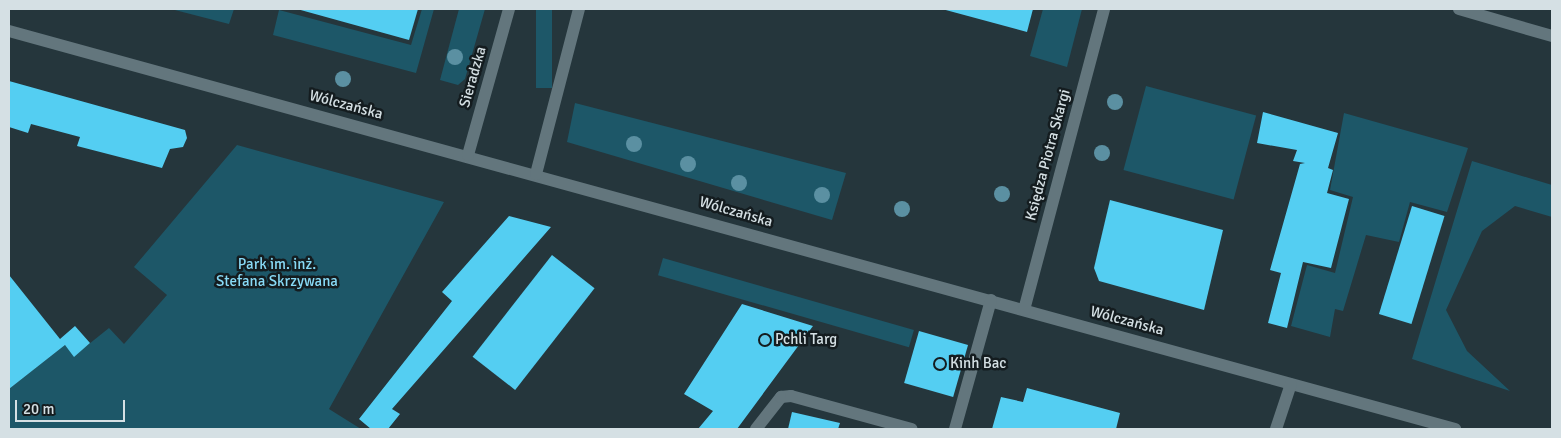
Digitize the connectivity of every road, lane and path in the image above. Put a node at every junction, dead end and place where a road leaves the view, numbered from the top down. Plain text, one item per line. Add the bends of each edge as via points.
1 (509, 9) edge
2 (579, 9) edge
3 (1104, 9) edge
4 (1459, 9) edge
5 (9, 30) edge
6 (1552, 36) edge
7 (468, 155) junction
8 (536, 174) junction
9 (991, 300) junction
10 (1024, 310) junction
11 (1290, 384) junction
12 (756, 429) edge
13 (912, 429) edge
14 (955, 429) edge
15 (1276, 429) edge
16 (1454, 429) edge

1 - 7 street, Sieradzka
2 - 8 street
3 - 10 street, Księdza Piotra Skargi
4 - 6 street
5 - 7 street, Wólczańska
7 - 8 street, Wólczańska
8 - 9 street, Wólczańska
9 - 10 street, Wólczańska
9 - 14 street
10 - 11 street, Wólczańska
11 - 15 street
11 - 16 street, Wólczańska
12 - 13 street via 780,396 791,396

